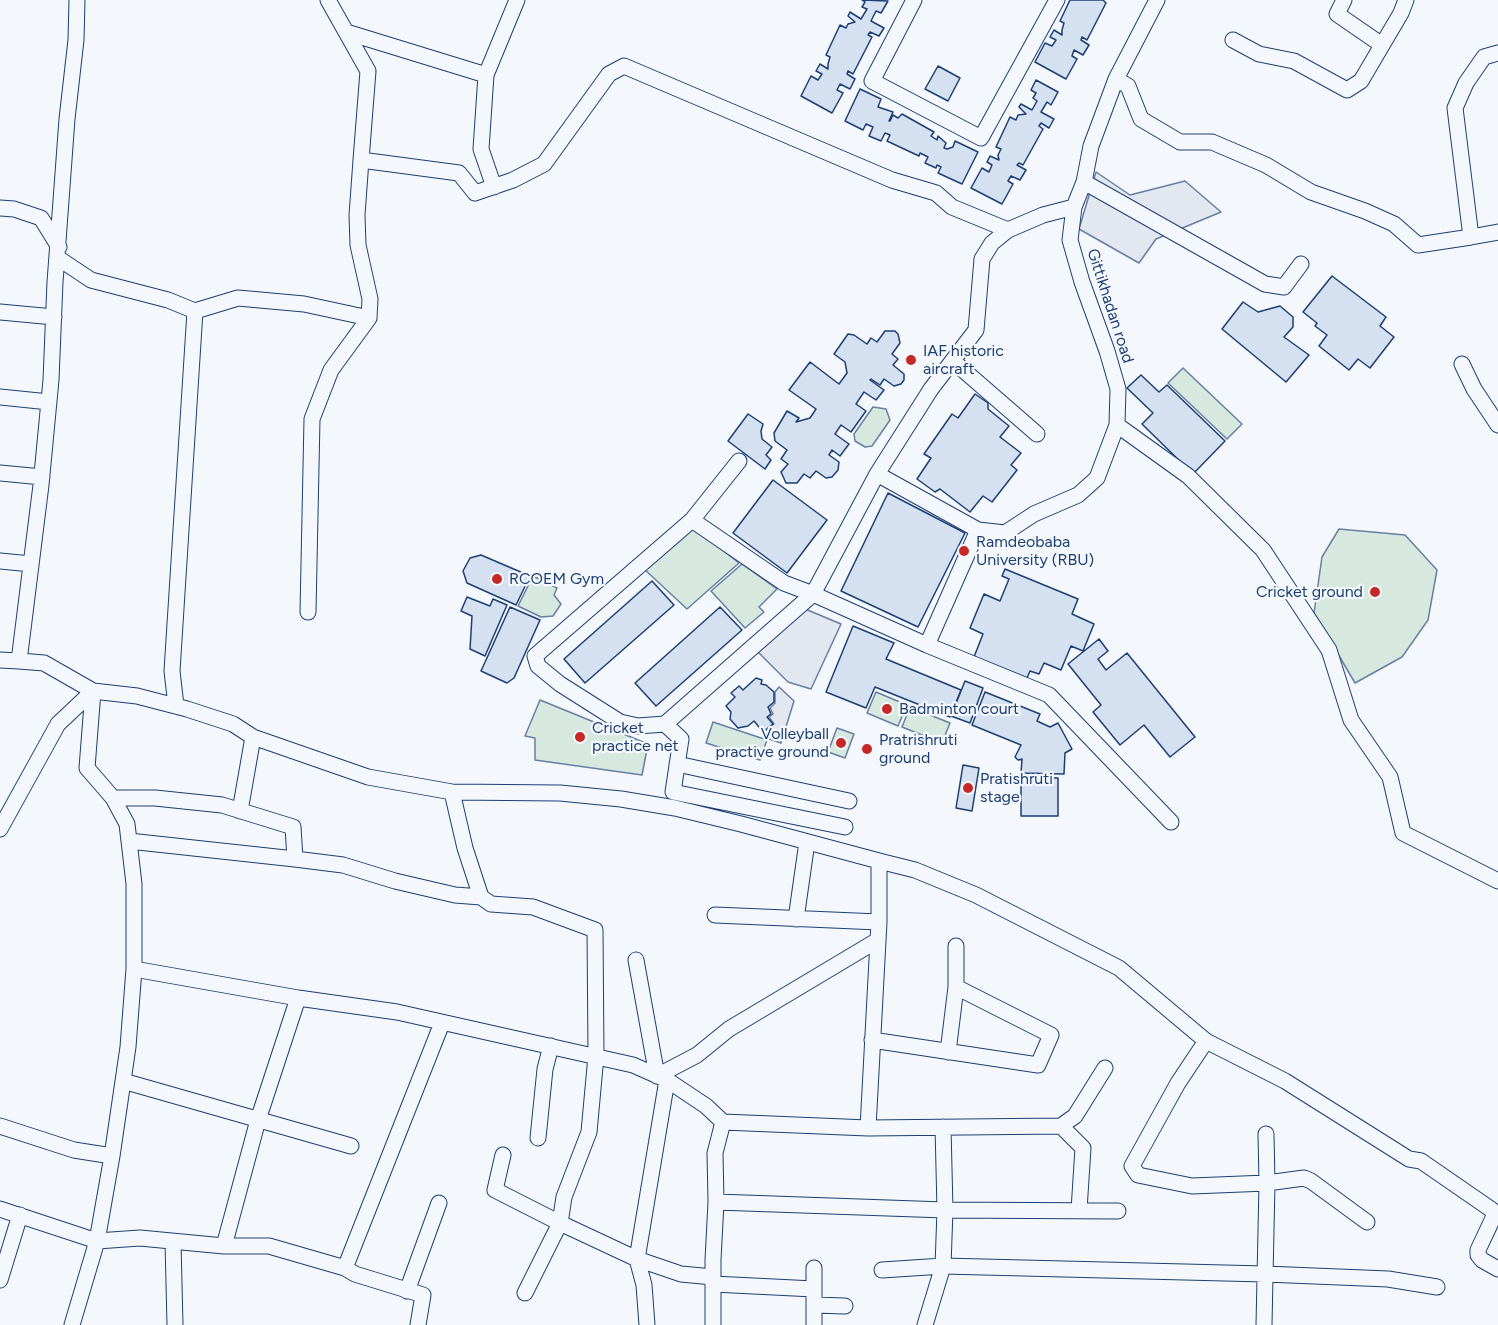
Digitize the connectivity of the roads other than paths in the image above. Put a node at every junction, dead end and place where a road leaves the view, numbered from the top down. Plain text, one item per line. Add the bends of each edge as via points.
1 (77, 0) edge
2 (328, 0) edge
3 (517, 0) edge
4 (914, 0) edge
5 (1057, 0) edge
6 (1157, 0) edge
7 (1344, 0) edge
8 (1406, 0) edge
9 (346, 32) junction
10 (1233, 40) dead end
11 (1382, 45) junction
12 (1498, 53) edge
13 (486, 75) junction
14 (1116, 79) junction
15 (361, 160) junction
16 (1084, 182) junction
17 (494, 187) junction
18 (1074, 207) junction
19 (0, 208) edge
20 (1008, 230) junction
21 (1498, 232) edge
22 (1471, 237) junction
23 (59, 252) junction
24 (1301, 264) dead end
25 (195, 311) junction
26 (0, 312) edge
27 (54, 317) junction
28 (369, 318) junction
29 (956, 356) junction
30 (1462, 364) dead end
31 (0, 397) edge
32 (49, 402) junction
33 (1117, 425) junction
34 (1498, 425) edge
35 (1038, 434) dead end
36 (739, 461) dead end
37 (0, 473) edge
38 (877, 474) junction
39 (42, 477) junction
40 (692, 520) junction
41 (978, 530) junction
42 (0, 561) edge
43 (31, 564) junction
44 (813, 594) junction
45 (308, 612) dead end
46 (927, 645) junction
47 (0, 660) edge
48 (19, 661) junction
49 (93, 691) junction
50 (176, 706) junction
51 (665, 724) junction
52 (254, 737) junction
53 (677, 764) junction
54 (452, 792) junction
55 (113, 798) junction
56 (849, 801) dead end
57 (240, 811) junction
58 (1171, 822) dead end
59 (845, 827) dead end
60 (0, 829) edge
61 (129, 841) junction
62 (807, 843) junction
63 (295, 859) junction
64 (879, 861) junction
65 (1498, 881) edge
66 (481, 897) junction
67 (714, 915) dead end
68 (796, 919) junction
69 (879, 922) junction
70 (878, 940) junction
71 (956, 946) dead end
72 (636, 960) dead end
73 (134, 969) junction
74 (956, 987) junction
75 (298, 998) junction
76 (442, 1023) junction
77 (872, 1040) junction
78 (1206, 1041) junction
79 (551, 1046) junction
80 (948, 1052) junction
81 (596, 1056) junction
82 (1105, 1068) dead end
83 (662, 1078) junction
84 (123, 1081) junction
85 (258, 1120) junction
86 (723, 1122) junction
87 (0, 1126) edge
88 (1061, 1126) junction
89 (943, 1127) junction
90 (868, 1128) junction
91 (1266, 1134) dead end
92 (538, 1138) dead end
93 (351, 1146) dead end
94 (503, 1155) dead end
95 (112, 1156) junction
96 (1267, 1183) junction
97 (716, 1202) junction
98 (439, 1203) dead end
99 (0, 1209) edge
100 (562, 1210) junction
101 (945, 1210) junction
102 (1079, 1210) junction
103 (1118, 1211) dead end
104 (20, 1215) junction
105 (1367, 1222) dead end
106 (98, 1241) junction
107 (173, 1242) junction
108 (224, 1246) junction
109 (637, 1259) junction
110 (943, 1266) junction
111 (345, 1268) junction
112 (814, 1268) dead end
113 (1498, 1269) edge
114 (882, 1270) dead end
115 (1265, 1274) junction
116 (0, 1280) edge
117 (713, 1281) junction
118 (1437, 1287) dead end
119 (407, 1291) junction
120 (525, 1293) dead end
121 (814, 1297) junction
122 (845, 1306) dead end
123 (72, 1325) edge
124 (175, 1325) edge
125 (418, 1325) edge
126 (647, 1325) edge
127 (713, 1325) edge
128 (814, 1325) edge
129 (925, 1325) edge
130 (1264, 1325) edge

1 - 23 street
2 - 9 street
3 - 13 street
4 - 5 street via 873,81 981,138
6 - 14 street, Gittikhadan road
7 - 11 street via 1337,14
8 - 11 street
9 - 13 street
9 - 15 street via 368,71
10 - 11 street via 1259,54 1294,61 1347,90 1361,81
12 - 22 street via 1484,57 1455,108
13 - 17 street via 481,149
14 - 16 street, Gittikhadan road via 1091,146
14 - 22 street via 1128,86 1141,119 1180,142 1212,142 1266,165 1311,192 1394,224 1418,245
15 - 17 street via 459,173 475,194
15 - 28 street via 358,245 370,299
16 - 18 street, Gittikhadan road
16 - 24 street via 1265,284 1284,287
17 - 20 street via 544,164 609,74 624,66 880,175 936,193 952,207
18 - 20 street
18 - 33 street, Gittikhadan road via 1070,240 1118,389
19 - 23 street via 41,218
20 - 29 street via 992,243 982,259 976,330
21 - 22 street
23 - 25 street via 91,280
23 - 27 street
25 - 28 street via 238,298 304,304
25 - 50 street via 172,671
26 - 27 street
27 - 32 street
28 - 45 street via 331,370 312,419
29 - 35 street
29 - 38 street
30 - 34 street
31 - 32 street
32 - 39 street
33 - 41 street, Gittikhadan road via 1097,478 1078,495 1034,514 1005,533
33 - 65 street via 1188,476 1263,550 1329,650 1351,720 1390,777 1403,833
36 - 40 street
37 - 39 street
38 - 41 street
38 - 44 street
39 - 43 street
40 - 44 street via 784,583
40 - 51 street via 536,656 538,666 560,684 620,722 638,726
41 - 46 street
42 - 43 street
43 - 48 street
44 - 46 street
44 - 51 street
46 - 58 street via 1049,694
47 - 48 street
48 - 49 street via 44,663
49 - 50 street
49 - 55 street via 87,768
49 - 60 street via 58,724
50 - 52 street via 233,724
51 - 53 street via 681,739
52 - 54 street via 368,777
52 - 57 street
53 - 56 street
53 - 59 street via 673,792
54 - 62 street via 621,799 686,810
54 - 66 street
55 - 57 street via 156,798 222,805
55 - 61 street via 127,824
57 - 63 street via 293,827
61 - 63 street
61 - 73 street via 134,884
62 - 64 street
62 - 68 street
63 - 66 street via 343,865 445,893
64 - 69 street
64 - 78 street via 915,870 976,895 1119,968
66 - 81 street via 491,904 533,907 595,930
67 - 68 street
68 - 69 street
69 - 70 street
70 - 77 street
70 - 83 street via 729,1029
71 - 74 street
72 - 83 street
73 - 75 street
73 - 84 street
74 - 80 street
74 - 80 street via 1051,1035 1038,1065
75 - 76 street via 397,1012
75 - 85 street
76 - 79 street
76 - 111 street
77 - 80 street
77 - 90 street
78 - 96 street via 1132,1166 1137,1175 1192,1186
78 - 113 street via 1285,1081 1409,1159 1421,1161 1492,1210 1494,1216 1478,1255
79 - 81 street
79 - 92 street
81 - 83 street via 633,1065
81 - 100 street via 590,1132
82 - 88 street via 1076,1116
83 - 86 street via 706,1106
83 - 109 street
84 - 85 street
84 - 95 street
85 - 93 street
85 - 108 street
86 - 90 street
86 - 97 street via 715,1153
87 - 95 street via 74,1150
88 - 89 street
88 - 102 street via 1083,1148
89 - 90 street
89 - 101 street
91 - 96 street
94 - 100 street via 495,1190
95 - 106 street
96 - 105 street via 1304,1178
96 - 115 street
97 - 101 street
97 - 117 street
98 - 119 street
99 - 104 street
100 - 109 street
100 - 120 street
101 - 102 street
101 - 110 street
102 - 103 street
104 - 106 street
104 - 116 street
106 - 107 street via 140,1238
106 - 123 street
107 - 108 street
107 - 124 street
108 - 111 street via 269,1246
109 - 117 street
109 - 126 street via 644,1285
110 - 114 street
110 - 115 street
110 - 129 street
111 - 119 street
112 - 121 street
115 - 118 street via 1388,1279
115 - 130 street
117 - 121 street
117 - 127 street
119 - 125 street via 423,1295
121 - 122 street
121 - 128 street

